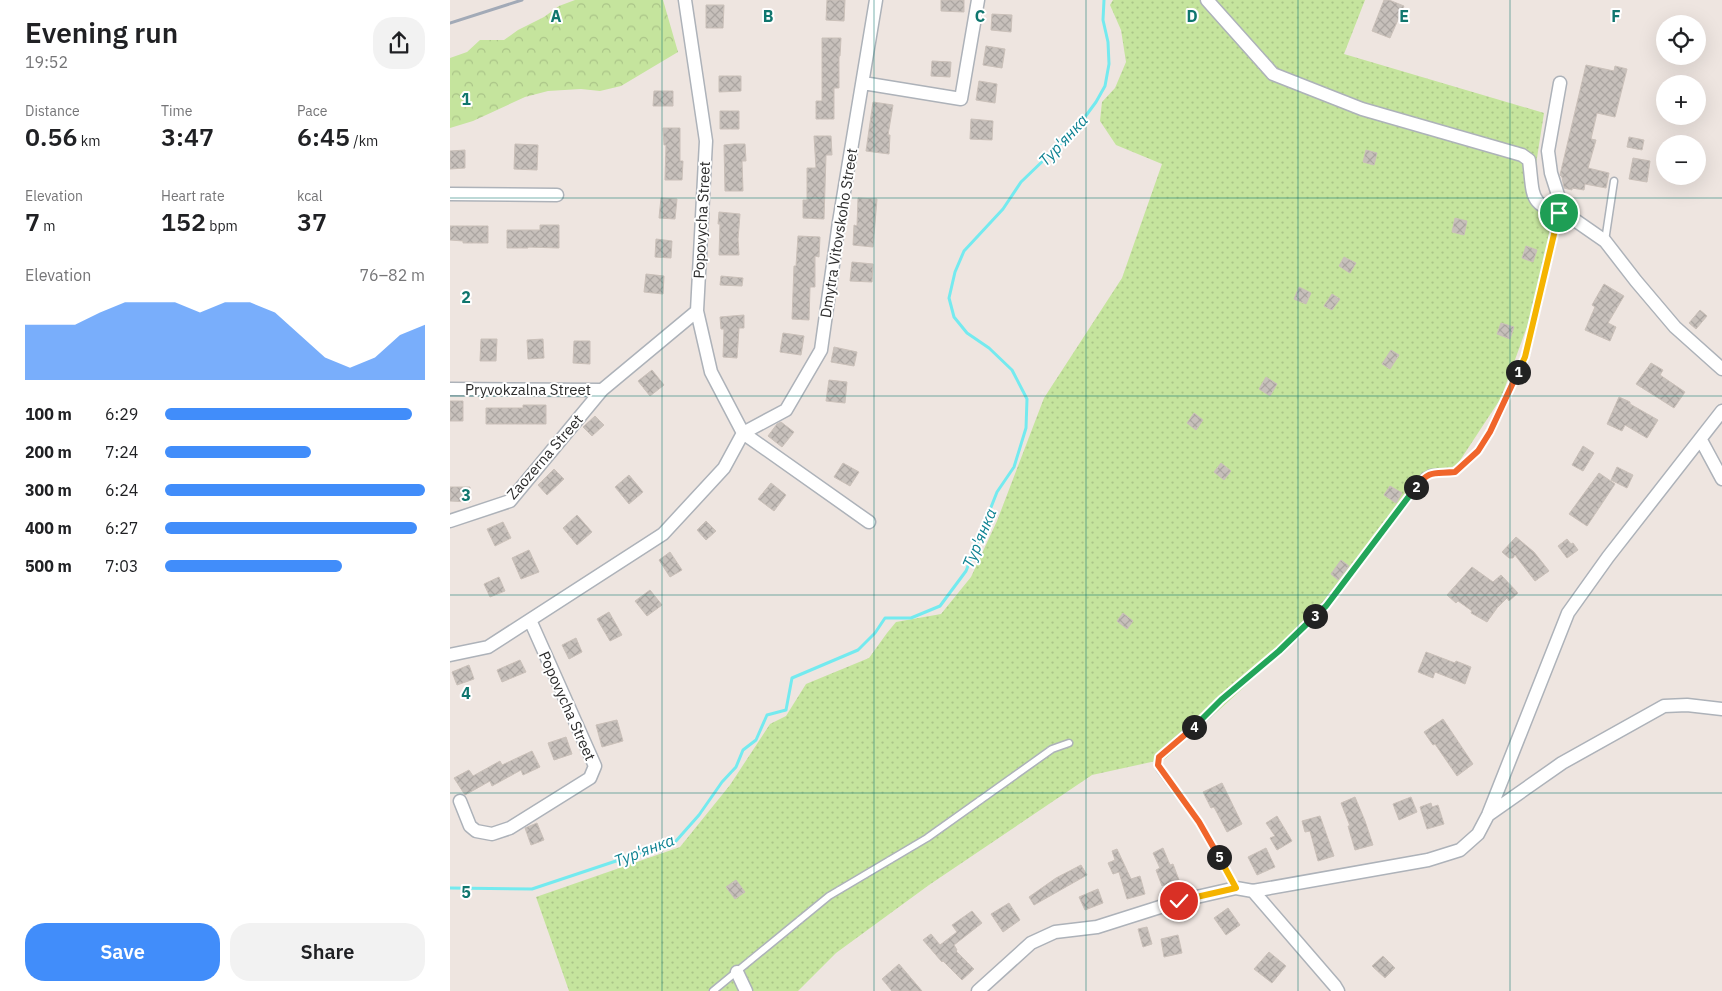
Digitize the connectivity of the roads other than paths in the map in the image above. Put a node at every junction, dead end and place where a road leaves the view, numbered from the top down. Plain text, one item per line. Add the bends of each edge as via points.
1 (685, 0) edge
2 (876, 0) edge
3 (978, 0) edge
4 (1207, 0) edge
5 (863, 83) junction
6 (1560, 83) dead end
7 (1614, 181) dead end
8 (450, 194) edge
9 (557, 195) dead end
10 (1564, 215) junction
11 (1605, 241) junction
12 (697, 311) junction
13 (1722, 369) edge
14 (450, 389) edge
15 (602, 390) junction
16 (1722, 412) edge
17 (744, 432) junction
18 (1701, 440) junction
19 (1722, 479) edge
20 (450, 521) edge
21 (869, 522) dead end
22 (530, 620) junction
23 (450, 655) edge
24 (1722, 709) edge
25 (1069, 743) dead end
26 (460, 801) dead end
27 (1488, 815) junction
28 (1236, 888) junction
29 (1254, 891) junction
30 (736, 972) junction
31 (713, 991) edge
32 (746, 991) edge
33 (978, 991) edge
34 (1338, 991) edge

1 - 12 street, Popovycha Street via 706,141
2 - 5 street, Dmytra Vitovskoho Street
3 - 5 street via 961,99
4 - 10 street via 1273,74 1362,109 1522,155 1528,160 1536,202
5 - 17 street, Dmytra Vitovskoho Street via 821,350 786,410
6 - 10 street via 1548,151
7 - 11 lane
8 - 9 street
10 - 11 street
10 - 28 lane via 1525,357 1478,451 1455,472 1431,473 1424,477 1326,606 1159,757 1160,769 1199,822
11 - 13 street via 1676,327
12 - 15 street, Pryvokzalna Street
12 - 17 street, Popovycha Street via 711,372
14 - 15 street, Pryvokzalna Street
15 - 20 street, Zaozerna Street via 510,501
16 - 18 street
17 - 21 street, Popovycha Street
17 - 22 street via 724,468 663,534
18 - 19 street
18 - 27 street via 1568,613
22 - 23 street via 488,647
22 - 26 street, Popovycha Street via 594,766 590,778 510,828 492,834 470,826
24 - 27 street via 1664,706 1562,763
25 - 30 lane via 1052,748 927,838 829,896
27 - 29 street via 1478,834 1460,850 1428,860
28 - 29 street
28 - 33 street via 1179,901 1097,927 1055,932 1031,943
29 - 34 street
30 - 31 lane
30 - 32 street

